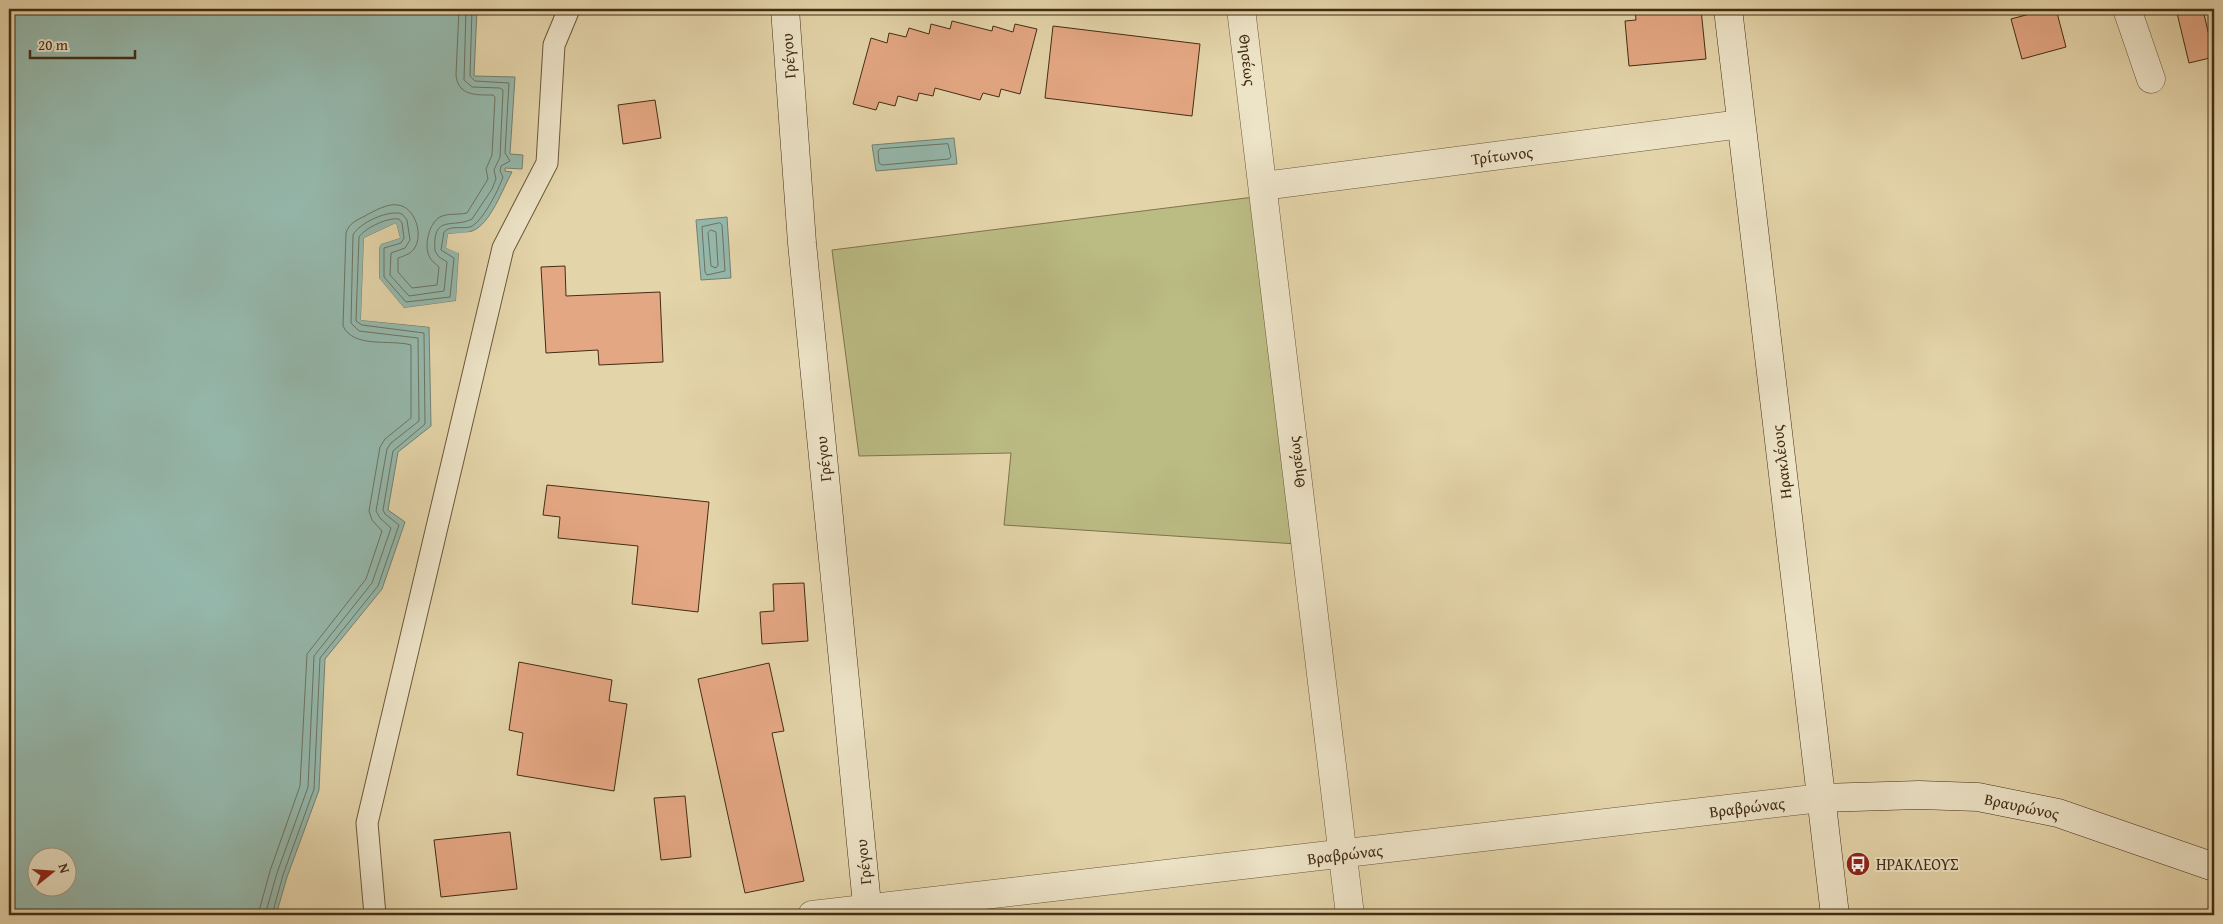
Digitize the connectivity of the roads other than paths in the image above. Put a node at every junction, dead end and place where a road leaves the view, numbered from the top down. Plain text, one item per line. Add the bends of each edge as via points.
1 (569, 9) edge
2 (785, 9) edge
3 (1242, 9) edge
4 (1728, 9) edge
5 (2128, 9) edge
6 (2151, 79) dead end
7 (1741, 124) junction
8 (1263, 186) junction
9 (1821, 798) junction
10 (1342, 854) junction
11 (2214, 867) edge
12 (868, 912) edge
13 (375, 915) edge
14 (812, 915) edge
15 (1350, 915) edge
16 (1835, 915) edge

1 - 13 street via 554,45 547,163 502,248 368,823
2 - 12 street, Γρέγου via 803,253
3 - 8 street, Θησέως
4 - 7 street, Ηρακλέους
5 - 6 street
7 - 8 street, Τρίτωνος
7 - 9 street, Ηρακλέους
8 - 10 street, Θησέως
9 - 10 street, Βραβρώνας
9 - 11 street, Βραυρώνος via 1978,797 2058,813
9 - 16 street, Ηρακλέους
10 - 12 street, Βραβρώνας
10 - 15 street, Θησέως
12 - 14 street, Βραβρώνας

